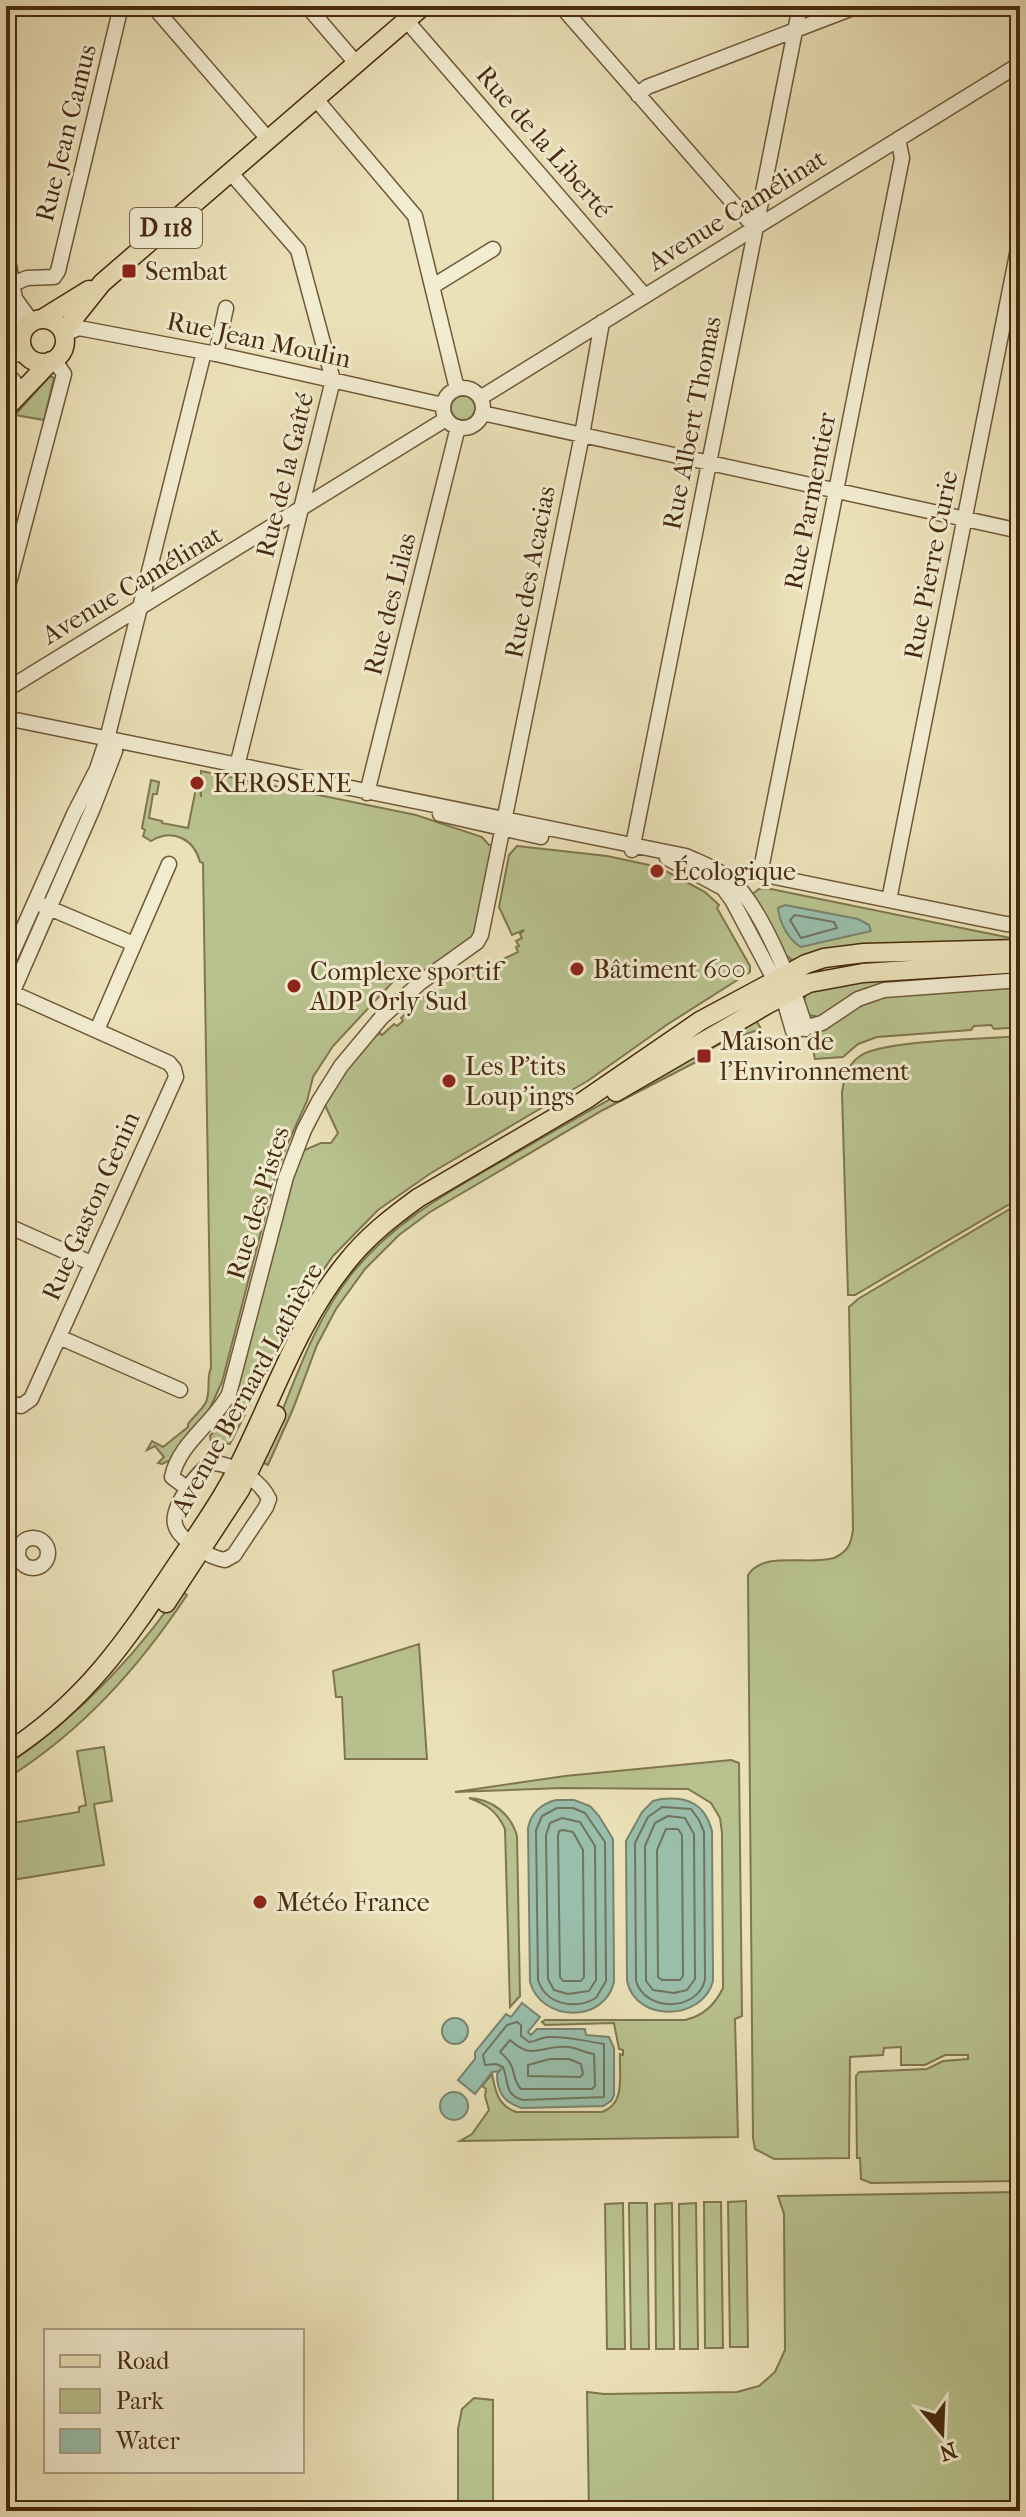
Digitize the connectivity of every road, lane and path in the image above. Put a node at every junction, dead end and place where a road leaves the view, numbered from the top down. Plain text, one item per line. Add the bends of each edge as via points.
1 (121, 6) edge
2 (153, 6) edge
3 (307, 6) edge
4 (423, 6) edge
5 (561, 6) edge
6 (800, 6) edge
7 (858, 6) edge
8 (406, 20) junction
9 (795, 30) junction
10 (356, 63) junction
11 (1020, 64) edge
12 (638, 95) junction
13 (315, 98) junction
14 (268, 139) junction
15 (898, 139) junction
16 (230, 172) junction
17 (755, 228) junction
18 (1020, 239) edge
19 (493, 249) dead end
20 (6, 250) edge
21 (102, 283) junction
22 (433, 286) junction
23 (10, 292) edge
24 (645, 296) junction
25 (226, 308) dead end
26 (602, 322) junction
27 (64, 333) junction
28 (25, 338) edge
29 (210, 353) junction
30 (6, 355) edge
31 (52, 360) junction
32 (11, 378) edge
33 (333, 380) junction
34 (457, 389) junction
35 (481, 405) junction
36 (7, 407) edge
37 (449, 417) junction
38 (582, 435) junction
39 (709, 462) junction
40 (836, 490) junction
41 (302, 508) junction
42 (964, 519) junction
43 (1020, 531) edge
44 (6, 594) edge
45 (139, 610) junction
46 (6, 690) edge
47 (6, 718) edge
48 (107, 739) junction
49 (237, 766) junction
50 (367, 793) junction
51 (504, 824) junction
52 (632, 847) junction
53 (169, 864) dead end
54 (760, 874) junction
55 (728, 885) junction
56 (889, 900) junction
57 (42, 905) junction
58 (1019, 918) edge
59 (134, 944) junction
60 (1020, 949) edge
61 (1020, 963) edge
62 (6, 967) edge
63 (1020, 980) edge
64 (784, 984) junction
65 (9, 991) edge
66 (6, 1007) edge
67 (97, 1030) junction
68 (6, 1225) edge
69 (91, 1263) junction
70 (59, 1337) junction
71 (180, 1390) dead end
72 (6, 1402) edge
73 (242, 1473) junction
74 (188, 1489) junction
75 (196, 1546) junction
76 (6, 1753) edge
77 (6, 1762) edge

1 - 23 street, Rue Jean Camus via 58,271 54,277 27,278
2 - 14 street
3 - 10 street
4 - 8 main road, D 118
5 - 12 street
6 - 9 street, Rue Albert Thomas
7 - 9 street
8 - 10 main road, D 118
8 - 24 street, Rue de la Liberté
9 - 12 street
9 - 17 street, Rue Albert Thomas
10 - 13 main road, D 118
11 - 15 street, Avenue Camélinat
12 - 17 street
13 - 14 main road, D 118
13 - 22 street via 411,209
14 - 16 main road, D 118
15 - 17 street, Avenue Camélinat
15 - 40 street, Rue Parmentier via 902,158
16 - 21 main road, D 118
16 - 33 street, Rue de la Gaîté via 298,250
17 - 24 street, Avenue Camélinat
17 - 39 street, Rue Albert Thomas
18 - 42 street, Rue Pierre Curie
19 - 22 street
20 - 23 street
21 - 27 main road, D 118
21 - 28 main road, D 118
22 - 34 street
23 - 28 street
24 - 26 street, Avenue Camélinat
25 - 29 street
26 - 35 street, Avenue Camélinat
26 - 38 street, Rue des Acacias
27 - 28 main road via 55,322
27 - 29 street, Rue Jean Moulin via 79,328
27 - 31 main road via 62,351
28 - 30 street
28 - 31 main road via 41,362
28 - 32 main road
29 - 33 street, Rue Jean Moulin
29 - 45 street
31 - 36 main road
31 - 44 street via 64,374
32 - 36 main road
33 - 37 street, Rue Jean Moulin
33 - 41 street, Rue de la Gaîté
34 - 35 street via 470,390
34 - 37 street via 448,395
35 - 37 street via 470,426
35 - 38 street
37 - 41 street, Avenue Camélinat
37 - 50 street, Rue des Lilas
38 - 39 street
38 - 51 street, Rue des Acacias
39 - 40 street
39 - 52 street, Rue Albert Thomas
40 - 42 street
40 - 54 street, Rue Parmentier
41 - 45 street, Avenue Camélinat
41 - 49 street, Rue de la Gaîté
42 - 43 street
42 - 56 street, Rue Pierre Curie
45 - 46 street, Avenue Camélinat
45 - 48 street
47 - 48 street
48 - 49 street
48 - 57 street
49 - 50 street
50 - 51 street via 427,802
51 - 52 street
51 - 74 street, Rue des Pistes via 477,942 381,1018 341,1066 304,1130 286,1177 229,1394 173,1471 172,1477
52 - 55 street via 686,856 710,866
53 - 59 street
54 - 55 street via 744,874
54 - 56 street
55 - 64 street via 748,901
56 - 58 street
57 - 59 street
57 - 62 street
57 - 65 street
59 - 67 street
60 - 64 main road, Avenue Bernard Lathière via 824,958
61 - 64 main road, Avenue Bernard Lathière
63 - 64 street via 884,990 800,1030
64 - 73 main road, Avenue Bernard Lathière via 700,1021 585,1100 418,1198 371,1235 345,1263 312,1314
65 - 66 street
65 - 67 street
67 - 69 street, Rue Gaston Genin via 169,1063 176,1077
68 - 69 street
69 - 70 street, Rue Gaston Genin
70 - 71 street
70 - 72 street, Rue Gaston Genin via 31,1399 16,1407
73 - 74 street via 220,1463 208,1465
73 - 75 main road, Avenue Bernard Lathière
73 - 75 street via 267,1494 266,1507 232,1558 222,1561
74 - 75 street via 174,1522
75 - 76 main road, Avenue Bernard Lathière via 107,1665 66,1707
75 - 77 main road, Avenue Bernard Lathière via 160,1611 115,1669 57,1724

